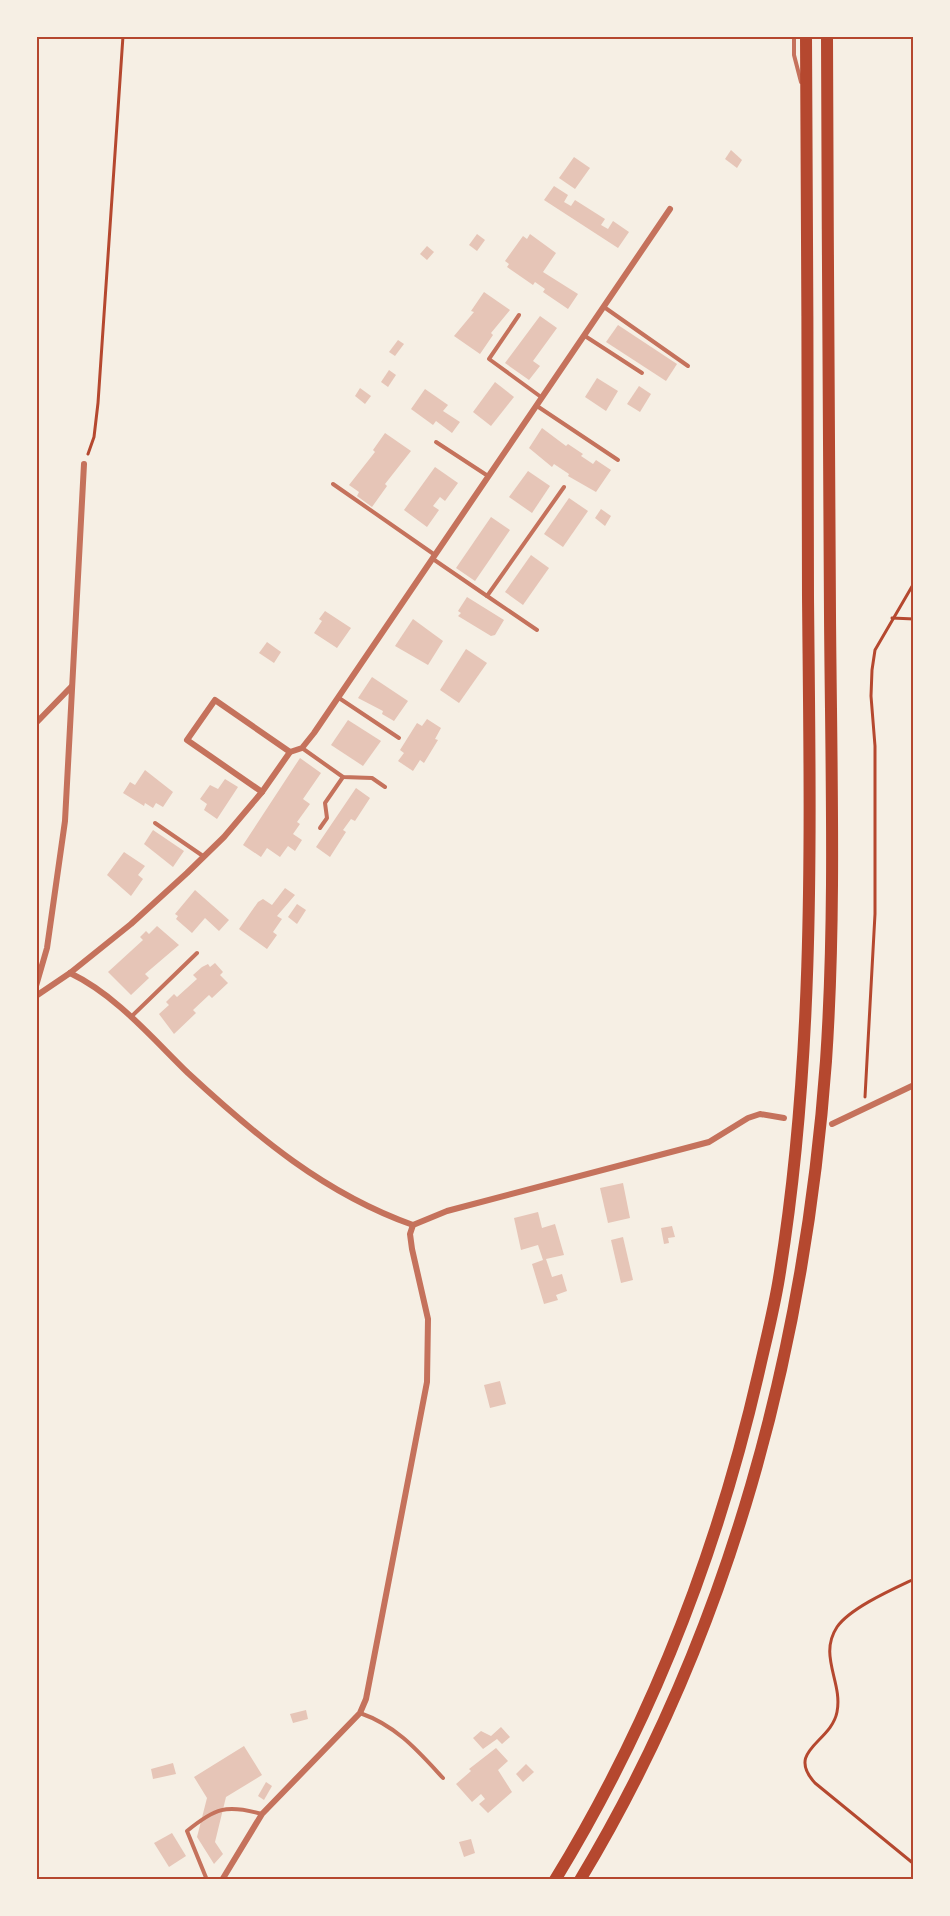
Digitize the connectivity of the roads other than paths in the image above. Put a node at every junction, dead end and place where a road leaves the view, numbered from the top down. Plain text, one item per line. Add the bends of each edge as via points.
1 (794, 36) edge
2 (806, 36) edge
3 (827, 36) edge
4 (807, 105) junction
5 (670, 209) dead end
6 (604, 307) junction
7 (519, 315) dead end
8 (585, 336) junction
9 (688, 366) dead end
10 (642, 373) dead end
11 (542, 398) junction
12 (537, 406) junction
13 (436, 442) dead end
14 (618, 460) dead end
15 (84, 464) road end
16 (489, 476) junction
17 (333, 484) dead end
18 (564, 487) dead end
19 (434, 557) junction
20 (487, 596) junction
21 (537, 630) dead end
22 (72, 687) junction
23 (339, 698) junction
24 (36, 723) edge
25 (399, 738) dead end
26 (302, 748) junction
27 (290, 752) junction
28 (343, 777) junction
29 (385, 787) dead end
30 (262, 792) junction
31 (155, 823) dead end
32 (320, 828) dead end
33 (204, 856) junction
34 (197, 953) dead end
35 (70, 973) junction
36 (36, 986) edge
37 (36, 996) edge
38 (130, 1017) junction
39 (914, 1085) edge
40 (784, 1118) dead end
41 (832, 1124) dead end
42 (413, 1225) junction
43 (360, 1713) junction
44 (443, 1779) dead end
45 (262, 1814) junction
46 (207, 1880) edge
47 (222, 1880) edge
48 (555, 1880) edge
49 (580, 1880) edge

1 - 4 lane via 794,55
2 - 4 highway
3 - 49 highway via 832,841 826,1054 805,1254 761,1456 722,1578 676,1693
4 - 48 highway via 810,867 803,1049 793,1179 779,1280 732,1478 707,1553 658,1683 617,1769
5 - 6 street
6 - 8 street
6 - 9 lane
7 - 11 lane via 489,359
8 - 10 lane
8 - 11 street
11 - 12 street
12 - 14 lane
12 - 16 street
13 - 16 lane
15 - 22 street
16 - 19 street
17 - 19 lane
18 - 20 lane
19 - 20 lane
19 - 23 street
20 - 21 lane
22 - 24 street
22 - 36 street via 65,821 47,948
23 - 25 lane
23 - 26 street
26 - 27 street
26 - 28 lane
27 - 30 street
27 - 30 street via 215,700 187,740
28 - 29 lane via 372,778
28 - 32 lane via 325,803 327,818
30 - 33 street
31 - 33 lane
33 - 35 street via 131,924
34 - 38 lane
35 - 37 street
35 - 38 street via 102,992
38 - 42 street via 285,1157 349,1199
39 - 41 street
40 - 42 street via 760,1114 709,1142 447,1211
42 - 43 street via 412,1249 428,1319 428,1382 366,1699
43 - 44 lane via 400,1732
43 - 45 street
45 - 46 lane via 236,1807 210,1812 187,1831
45 - 47 street

